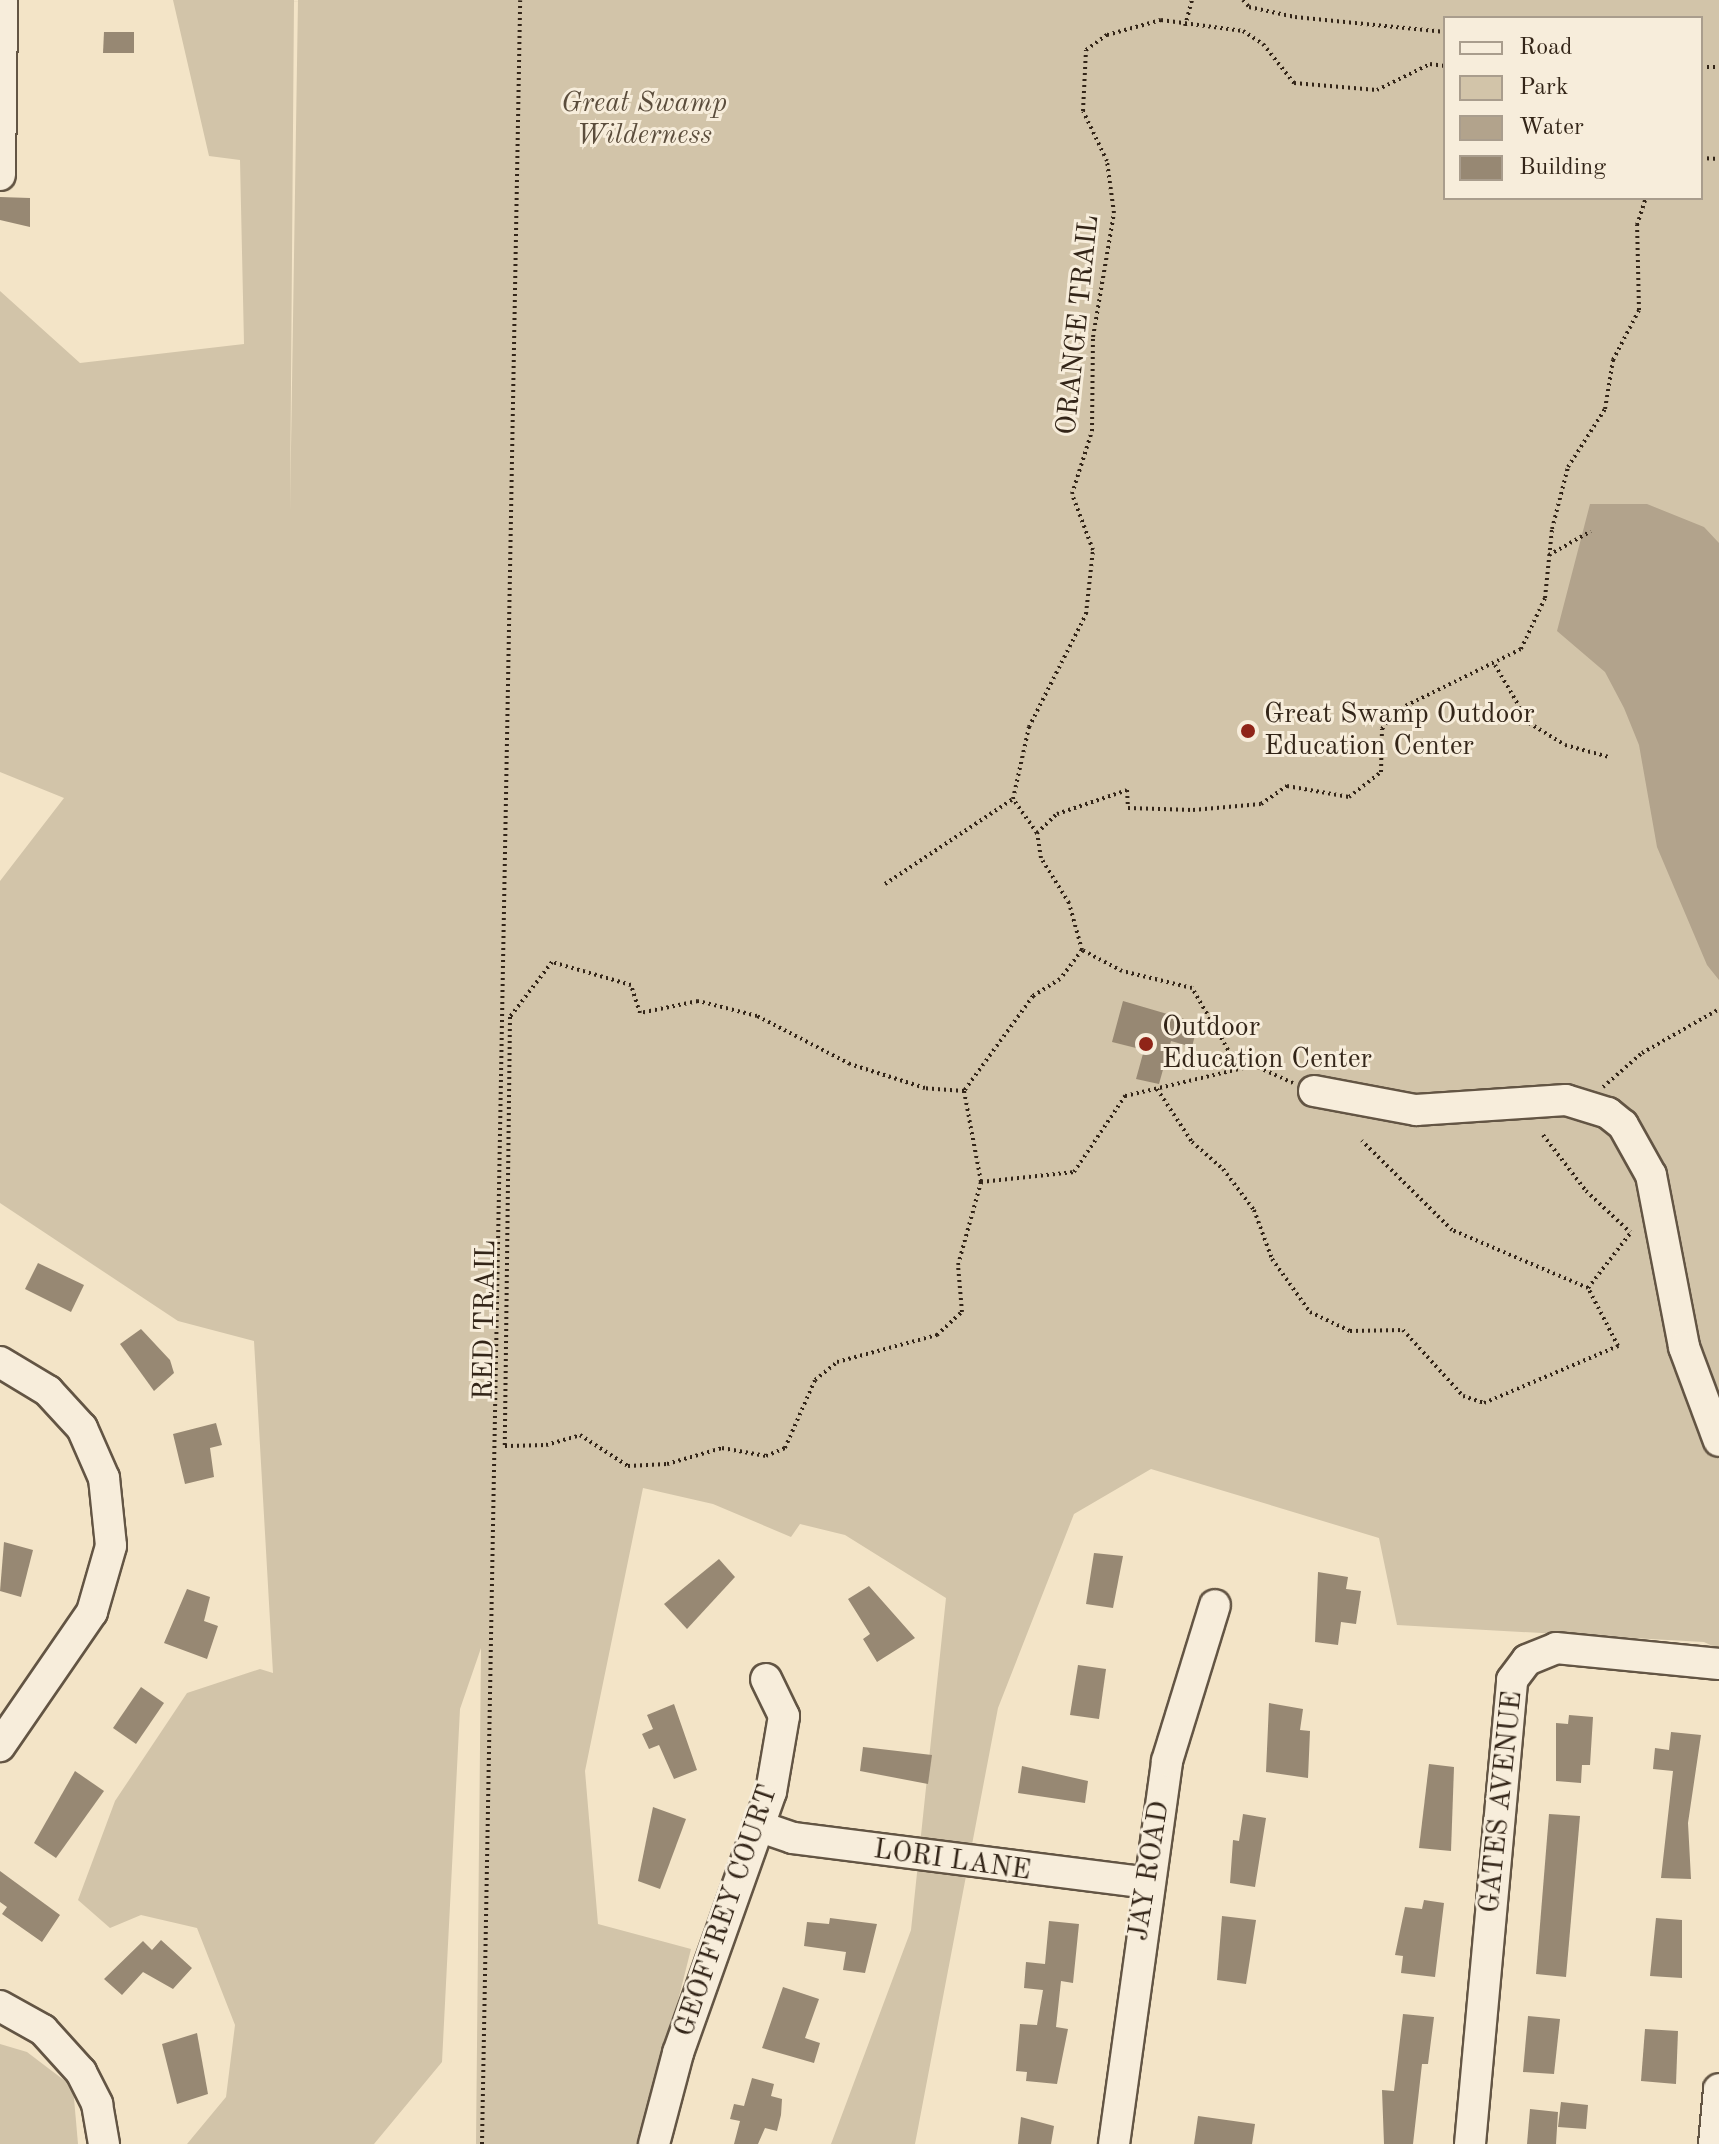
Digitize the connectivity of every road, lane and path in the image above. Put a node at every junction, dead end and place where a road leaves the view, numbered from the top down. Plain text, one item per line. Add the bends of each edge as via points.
1 (2, 0) edge
2 (520, 0) edge
3 (1192, 0) edge
4 (1243, 0) edge
5 (1185, 26) junction
6 (1443, 32) edge
7 (1443, 66) edge
8 (0, 175) edge
9 (1645, 200) edge
10 (1591, 531) dead end
11 (1549, 555) junction
12 (1495, 665) junction
13 (1609, 757) dead end
14 (1013, 799) junction
15 (1037, 833) junction
16 (885, 884) dead end
17 (1082, 950) junction
18 (1719, 1009) edge
19 (1252, 1066) junction
20 (1157, 1089) junction
21 (964, 1091) junction
22 (1314, 1091) joint
23 (1590, 1105) junction
24 (1543, 1135) dead end
25 (1362, 1141) dead end
26 (981, 1182) junction
27 (1661, 1224) junction
28 (1630, 1232) junction
29 (1588, 1288) junction
30 (0, 1362) edge
31 (1719, 1441) edge
32 (1215, 1605) dead end
33 (1719, 1664) edge
34 (766, 1679) dead end
35 (0, 1746) edge
36 (758, 1826) junction
37 (1147, 1883) junction
38 (0, 2006) edge
39 (1719, 2089) edge
40 (104, 2144) edge
41 (482, 2144) edge
42 (654, 2144) edge
43 (1114, 2144) edge
44 (1470, 2144) edge
45 (1714, 2144) edge

1 - 8 street
2 - 41 path
3 - 5 path
4 - 6 path via 1249,7 1295,17
5 - 7 path, ORANGE TRAIL via 1243,31 1263,44 1294,83 1377,90 1430,64
5 - 14 path, ORANGE TRAIL via 1139,24 1086,50 1083,111 1107,161 1114,213 1093,337 1092,431 1072,494 1093,550 1086,614 1029,727
9 - 11 path via 1637,225 1639,310 1613,360 1605,409 1568,467
10 - 11 path
11 - 12 path via 1545,598 1521,649
12 - 13 path via 1529,723 1565,745
12 - 15 path via 1395,711 1382,729 1381,772 1349,797 1287,786 1261,804 1128,808 1127,790 1057,814
14 - 15 path
14 - 16 path
15 - 17 path via 1041,858 1069,903
17 - 19 path via 1122,971 1192,988 1204,1000 1220,1041
17 - 21 path via 1060,979 1033,996
18 - 23 path via 1614,1072
19 - 20 path
19 - 22 path
20 - 26 path via 1125,1096 1074,1172
20 - 29 path via 1192,1142 1223,1169 1254,1210 1272,1259 1310,1312 1350,1331 1403,1330 1463,1396 1484,1403 1618,1346
21 - 26 path
21 - 26 path, RED TRAIL via 925,1088 850,1064 757,1016 698,1001 640,1013 631,985 552,962 510,1017 505,1446 546,1445 580,1435 628,1466 722,1448 766,1456 785,1448 815,1380 837,1362 937,1335 962,1312 958,1265
22 - 23 street via 1416,1110 1566,1100
23 - 27 street via 1635,1140
24 - 28 path via 1581,1177 1586,1191
25 - 29 path via 1452,1230
27 - 28 path
27 - 31 street via 1687,1360
28 - 29 path
30 - 35 street via 48,1391 82,1428 104,1478 111,1546 92,1612
32 - 37 street, JAY ROAD via 1169,1752
33 - 44 street, GATES AVENUE via 1556,1648 1527,1660 1512,1680
34 - 36 street, GEOFFREY COURT via 784,1716
36 - 37 street, LORI LANE via 793,1838
36 - 42 street, GEOFFREY COURT via 678,2053
37 - 43 street, JAY ROAD
38 - 40 street via 43,2030 81,2072 97,2104
39 - 45 street

